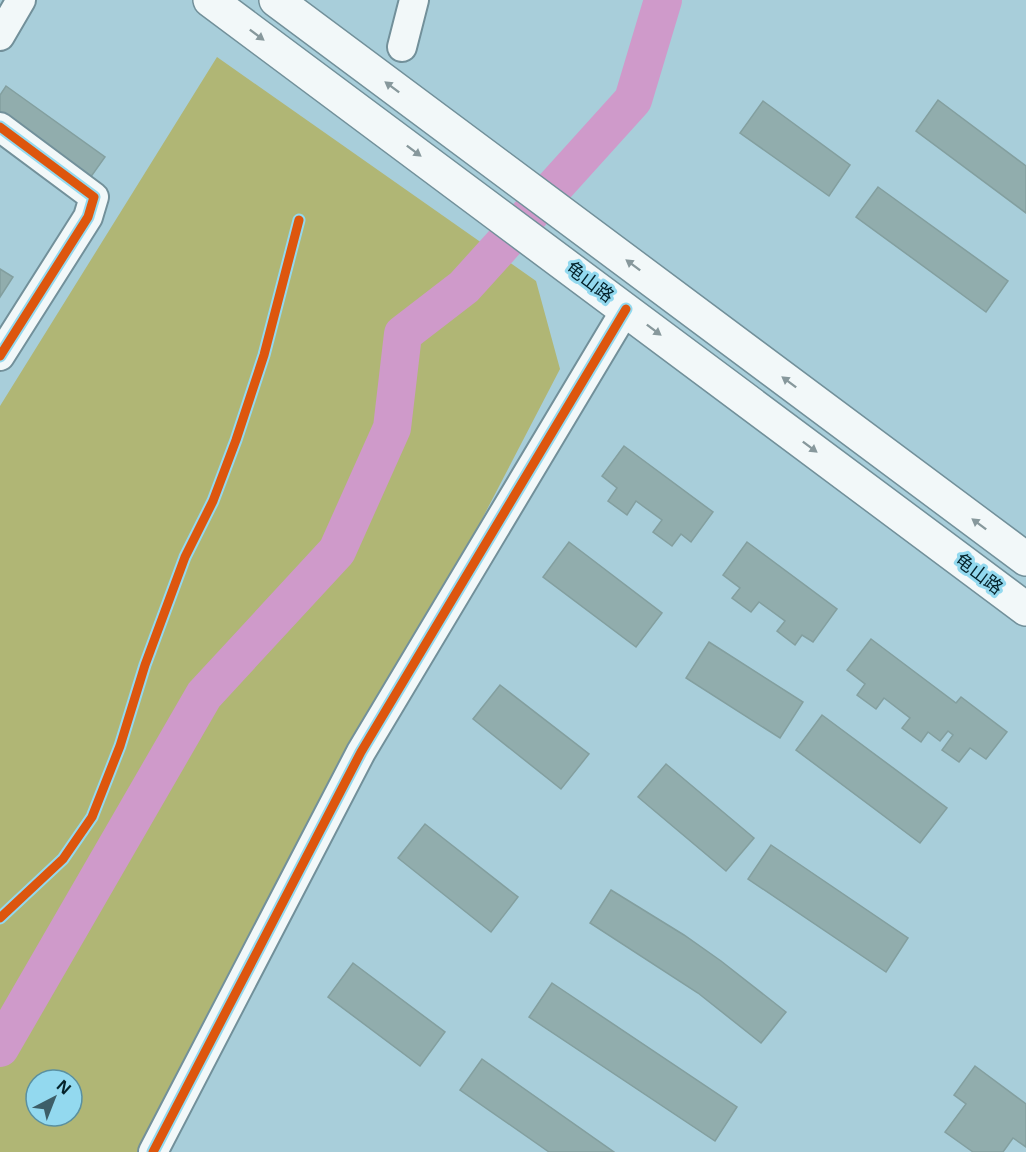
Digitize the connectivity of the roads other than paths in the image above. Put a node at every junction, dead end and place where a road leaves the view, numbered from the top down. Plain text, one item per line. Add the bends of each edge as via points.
1 (21, 0) edge
2 (210, 0) edge
3 (276, 0) edge
4 (414, 0) edge
5 (0, 36) edge
6 (402, 47) dead end
7 (0, 127) edge
8 (626, 309) junction
9 (0, 356) edge
10 (1026, 559) edge
11 (1026, 609) edge
12 (153, 1152) edge

1 - 5 street
2 -> 8 main road, 龟山路
10 -> 3 main road
4 - 6 street
7 - 9 street via 94,197 88,217
8 -> 11 main road, 龟山路
8 - 12 street via 361,752

